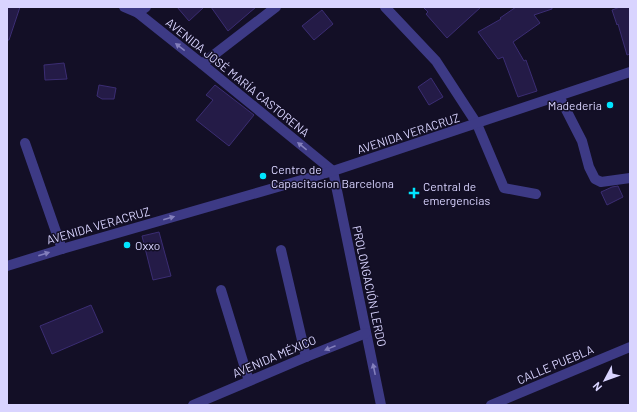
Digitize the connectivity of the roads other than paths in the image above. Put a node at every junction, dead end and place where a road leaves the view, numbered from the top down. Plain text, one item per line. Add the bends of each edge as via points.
1 (124, 7) edge
2 (276, 7) edge
3 (385, 7) edge
4 (142, 10) edge
5 (202, 64) junction
6 (630, 72) edge
7 (559, 96) junction
8 (477, 124) junction
9 (25, 143) dead end
10 (333, 171) junction
11 (630, 178) edge
12 (536, 194) dead end
13 (62, 249) junction
14 (281, 250) dead end
15 (7, 266) edge
16 (221, 290) dead end
17 (366, 333) junction
18 (630, 347) edge
19 (306, 357) junction
20 (249, 381) junction
21 (193, 405) edge
22 (382, 405) edge
23 (491, 405) edge

1 - 4 street, AVENIDA JOSÉ MARÍA CASTORENA
2 - 5 street
3 - 8 street via 436,61
5 -> 4 street, AVENIDA JOSÉ MARÍA CASTORENA
10 -> 5 street, AVENIDA JOSÉ MARÍA CASTORENA
6 - 7 street, AVENIDA VERACRUZ
7 - 8 street, AVENIDA VERACRUZ
7 - 11 street via 582,141 595,179 601,182
8 - 10 street, AVENIDA VERACRUZ
8 - 12 street via 504,188
9 - 13 street
13 -> 10 street, AVENIDA VERACRUZ
10 - 17 street, PROLONGACIÓN LERDO
15 -> 13 street, AVENIDA VERACRUZ
14 - 19 street
16 - 20 street
17 -> 19 street, AVENIDA MÉXICO
22 -> 17 street, PROLONGACIÓN LERDO
18 - 23 street, CALLE PUEBLA
19 - 20 street, AVENIDA MÉXICO
20 - 21 street, AVENIDA MÉXICO

